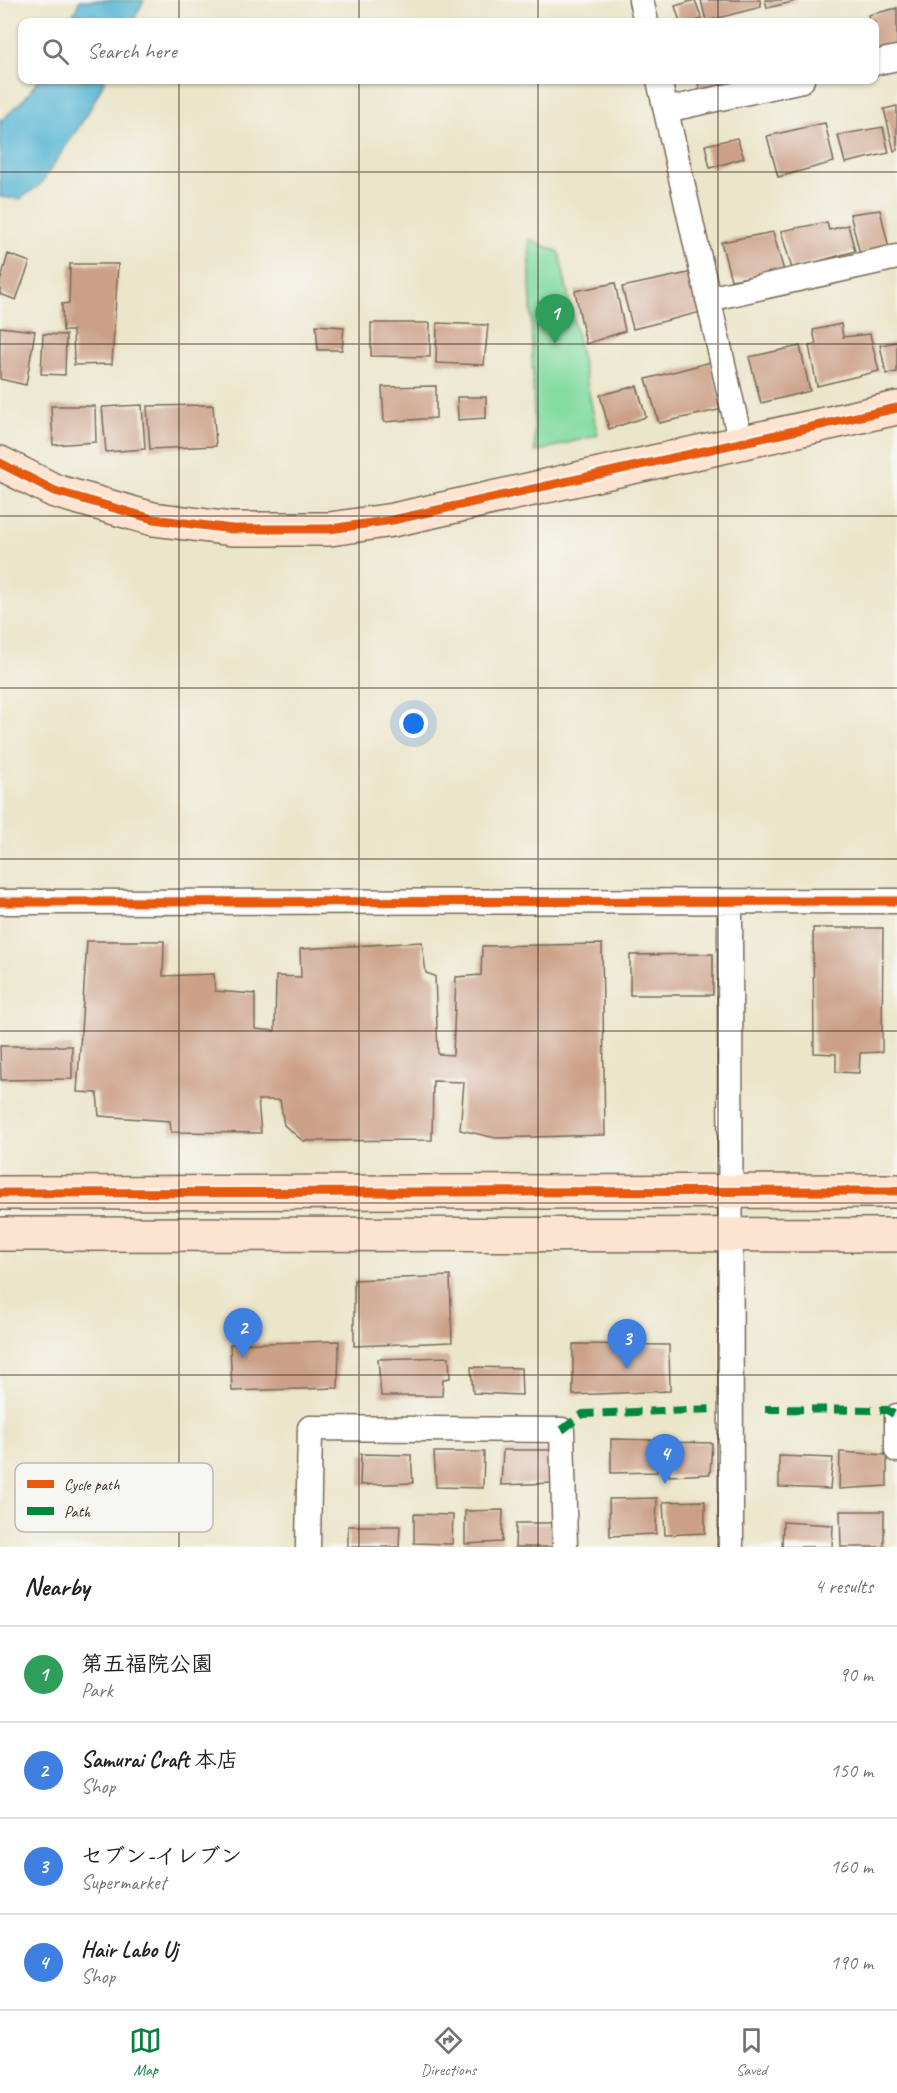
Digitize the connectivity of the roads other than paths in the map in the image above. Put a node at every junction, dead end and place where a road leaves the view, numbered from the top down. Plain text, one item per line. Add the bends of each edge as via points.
1 (641, 0) edge
2 (645, 18) edge
3 (897, 58) edge
4 (879, 62) edge
5 (660, 84) edge
6 (784, 84) edge
7 (666, 110) junction
8 (897, 257) edge
9 (708, 298) junction
10 (897, 408) edge
11 (741, 444) junction
12 (0, 464) edge
13 (897, 901) edge
14 (0, 902) edge
15 (730, 902) junction
16 (897, 1191) edge
17 (0, 1193) edge
18 (732, 1193) junction
19 (0, 1234) edge
20 (897, 1235) edge
21 (732, 1236) junction
22 (897, 1416) edge
23 (897, 1450) edge
24 (308, 1547) edge
25 (565, 1547) edge
26 (731, 1547) edge

1 - 2 street
3 - 4 street
5 - 7 street
6 - 7 street
7 - 9 street
8 - 9 street
9 - 11 street
10 - 11 street
11 - 12 street via 393,520 330,529 232,529 153,519 55,491
13 - 15 street
14 - 15 street
15 - 18 street
16 - 18 street
17 - 18 street
18 - 21 street
19 - 21 street
20 - 21 street
21 - 26 street
22 - 23 street
24 - 25 street via 310,1428 562,1430

